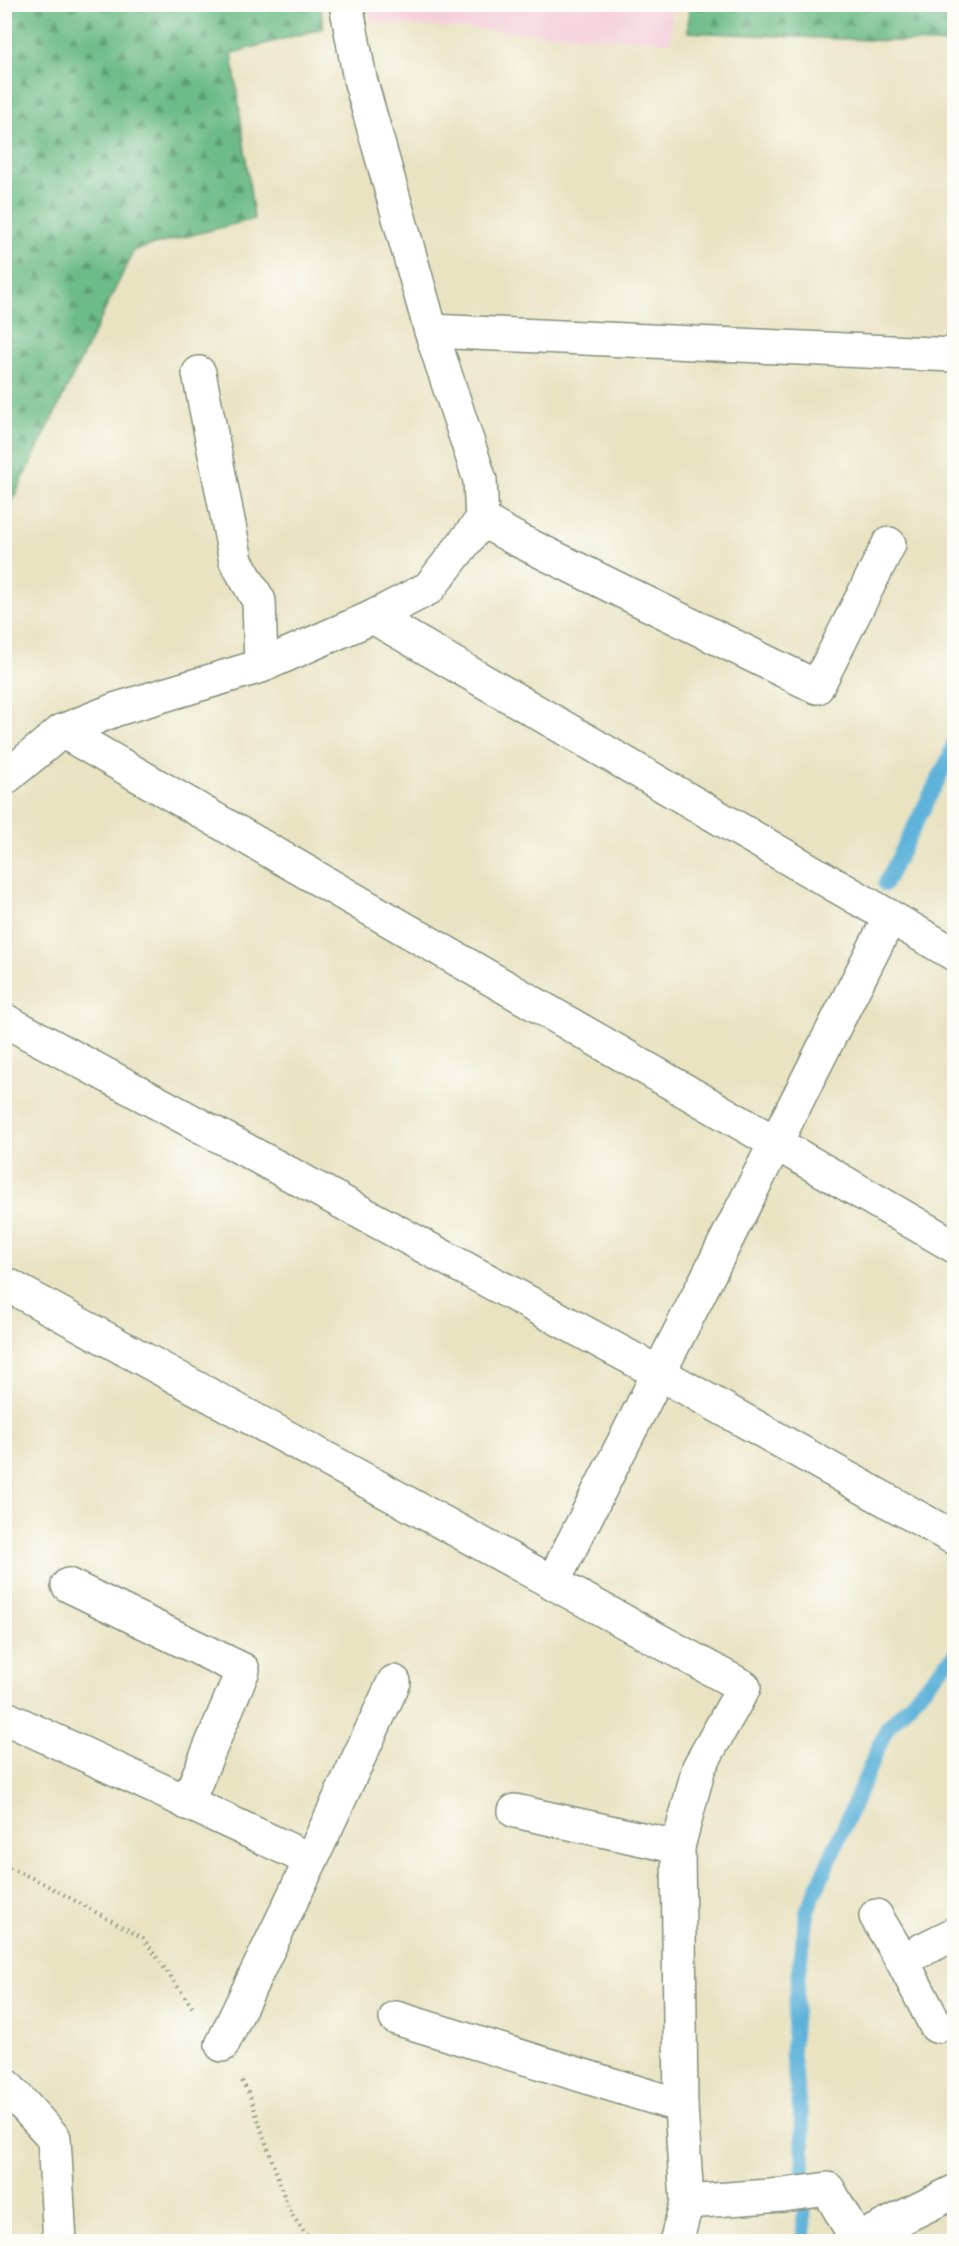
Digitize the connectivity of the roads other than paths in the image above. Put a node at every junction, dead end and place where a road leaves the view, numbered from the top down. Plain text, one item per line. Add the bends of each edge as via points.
1 (346, 4) edge
2 (431, 332) junction
3 (954, 355) edge
4 (199, 373) dead end
5 (482, 520) junction
6 (889, 544) dead end
7 (374, 617) junction
8 (261, 666) junction
9 (62, 731) junction
10 (4, 779) edge
11 (890, 917) junction
12 (954, 954) edge
13 (4, 1020) edge
14 (774, 1143) junction
15 (954, 1246) edge
16 (4, 1283) edge
17 (661, 1374) junction
18 (954, 1538) edge
19 (553, 1582) junction
20 (68, 1585) dead end
21 (394, 1682) dead end
22 (4, 1716) edge
23 (188, 1803) junction
24 (515, 1811) dead end
25 (678, 1847) junction
26 (311, 1860) junction
27 (876, 1916) dead end
28 (954, 1934) edge
29 (902, 1960) junction
30 (396, 2018) dead end
31 (936, 2026) dead end
32 (222, 2045) dead end
33 (4, 2084) edge
34 (681, 2106) junction
35 (954, 2192) edge
36 (687, 2202) junction
37 (60, 2241) edge
38 (675, 2241) edge

1 - 2 street via 360,79
2 - 3 street
2 - 5 street via 480,480
4 - 8 street via 236,561 259,601
5 - 6 street via 817,687
5 - 7 street via 429,588
7 - 8 street
7 - 11 street
8 - 9 street via 117,709
9 - 10 street
9 - 14 street
11 - 12 street
11 - 14 street
13 - 17 street
14 - 15 street
14 - 17 street
16 - 19 street
17 - 18 street
17 - 19 street
19 - 25 street via 744,1687 699,1767
20 - 23 street via 243,1670
21 - 26 street
22 - 23 street
23 - 26 street
24 - 25 street
25 - 34 street
26 - 32 street
27 - 29 street
28 - 29 street
29 - 31 street
30 - 34 street
33 - 37 street via 54,2138
34 - 36 street
35 - 36 street via 857,2240 828,2189
36 - 38 street

